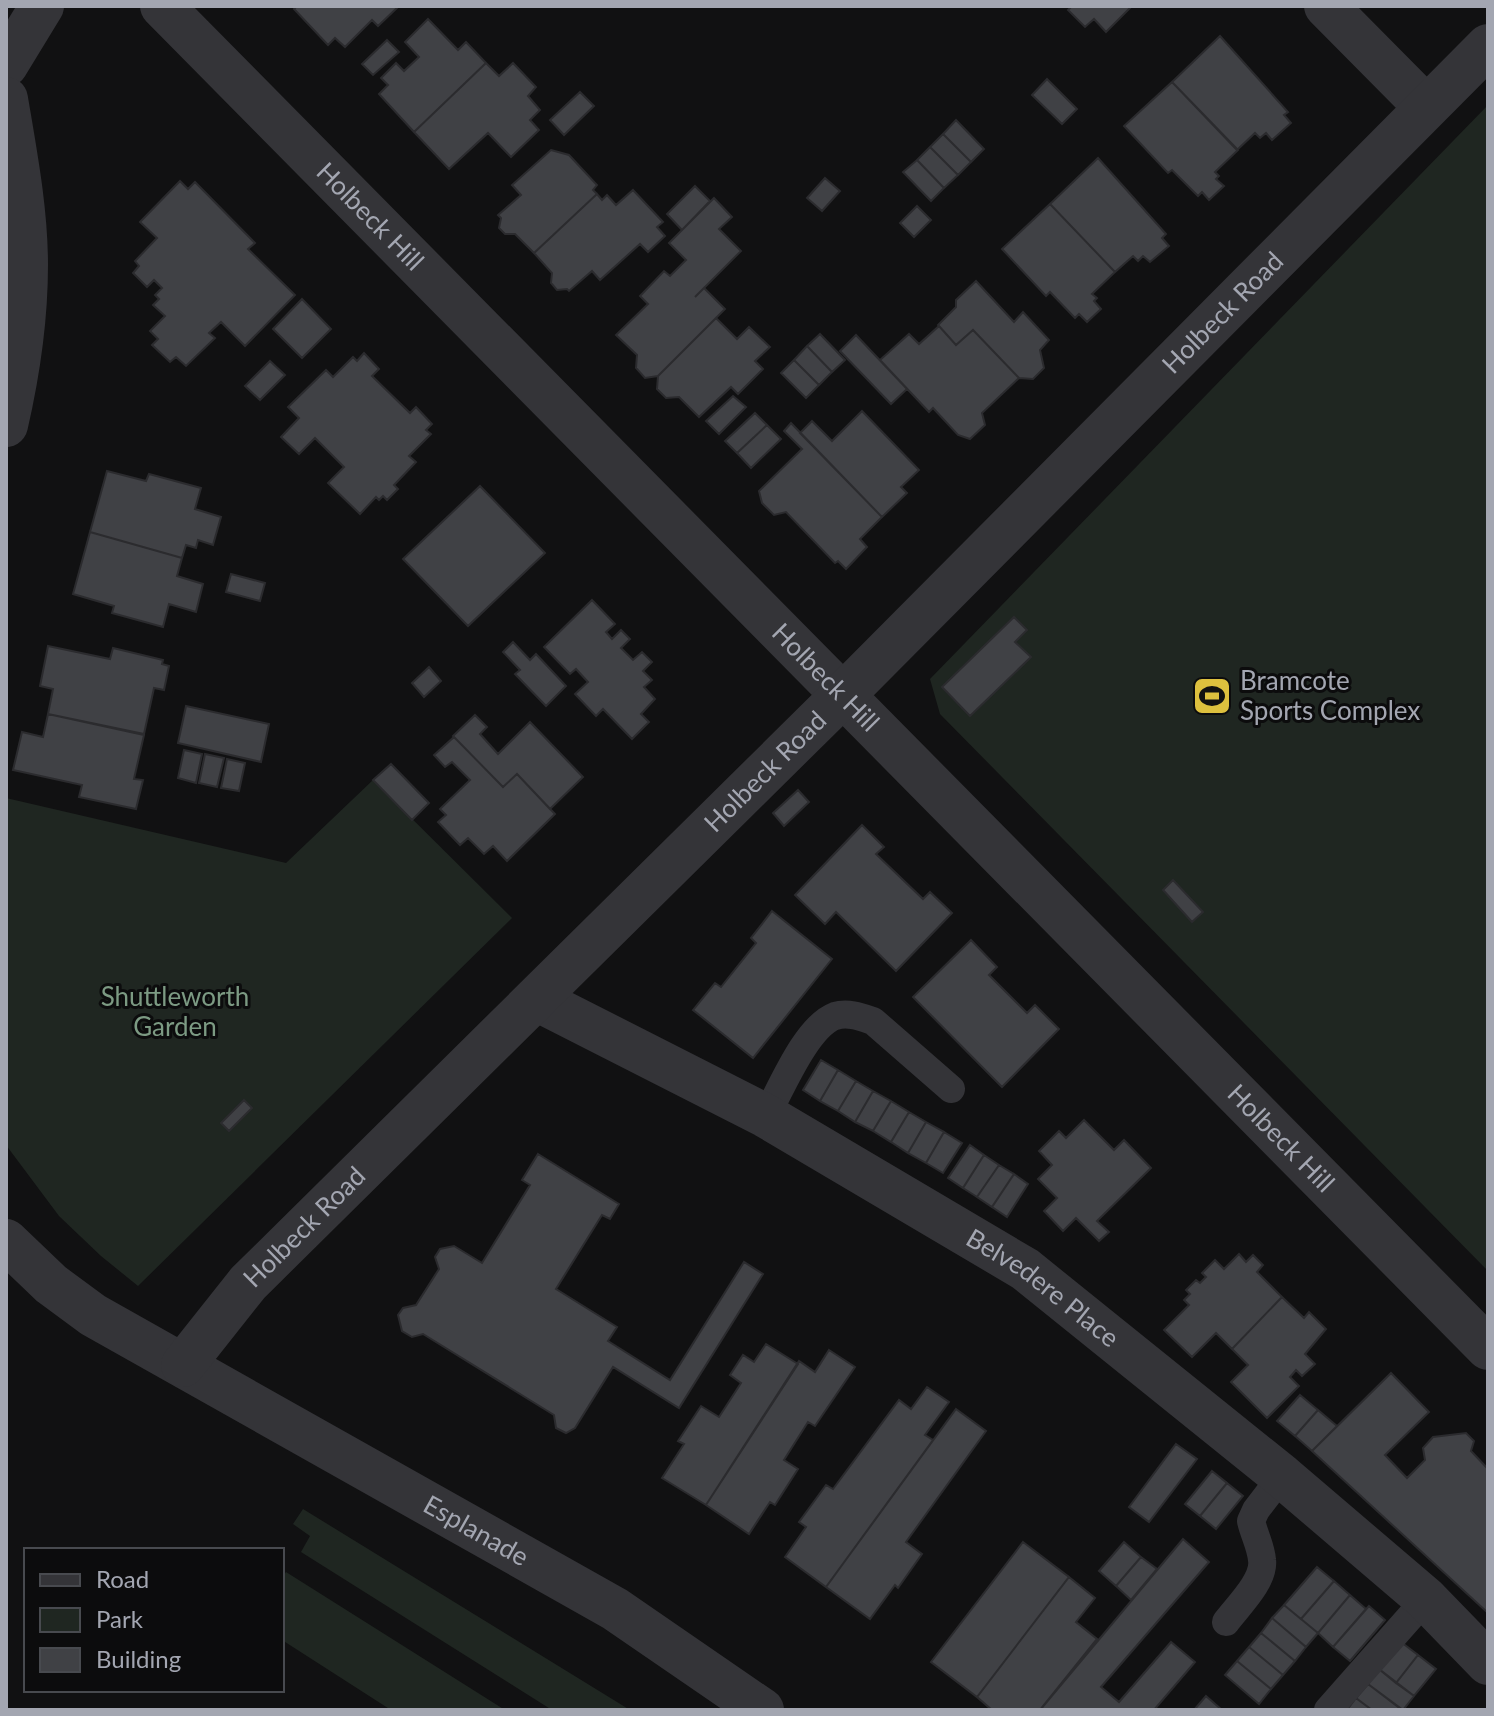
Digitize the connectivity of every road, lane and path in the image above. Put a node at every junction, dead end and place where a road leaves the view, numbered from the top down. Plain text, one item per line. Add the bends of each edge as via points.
1 (42, 6) edge
2 (162, 6) edge
3 (1326, 6) edge
4 (1488, 46) edge
5 (6, 65) edge
6 (6, 99) edge
7 (1426, 107) junction
8 (6, 425) edge
9 (844, 694) junction
10 (536, 999) junction
11 (951, 1089) dead end
12 (766, 1116) junction
13 (6, 1241) edge
14 (1488, 1348) edge
15 (183, 1365) junction
16 (1282, 1476) junction
17 (1426, 1599) junction
18 (1226, 1622) dead end
19 (1488, 1663) edge
20 (762, 1710) edge
21 (1328, 1710) edge

1 - 5 street
2 - 9 street, Holbeck Hill
3 - 7 street
4 - 7 street, Holbeck Road
6 - 8 street via 26,264 18,372
7 - 9 street, Holbeck Road
9 - 10 street, Holbeck Road
9 - 14 street, Holbeck Hill
10 - 12 street, Belvedere Place
10 - 15 street, Holbeck Road via 248,1283
11 - 12 lane via 873,1021 838,1015 809,1039
12 - 16 street, Belvedere Place via 1025,1269
13 - 15 street, Esplanade via 93,1315
15 - 20 street, Esplanade via 615,1609
16 - 17 street, Belvedere Place
16 - 18 lane via 1251,1521 1263,1564 1260,1575
17 - 19 street, Belvedere Place
17 - 21 lane

